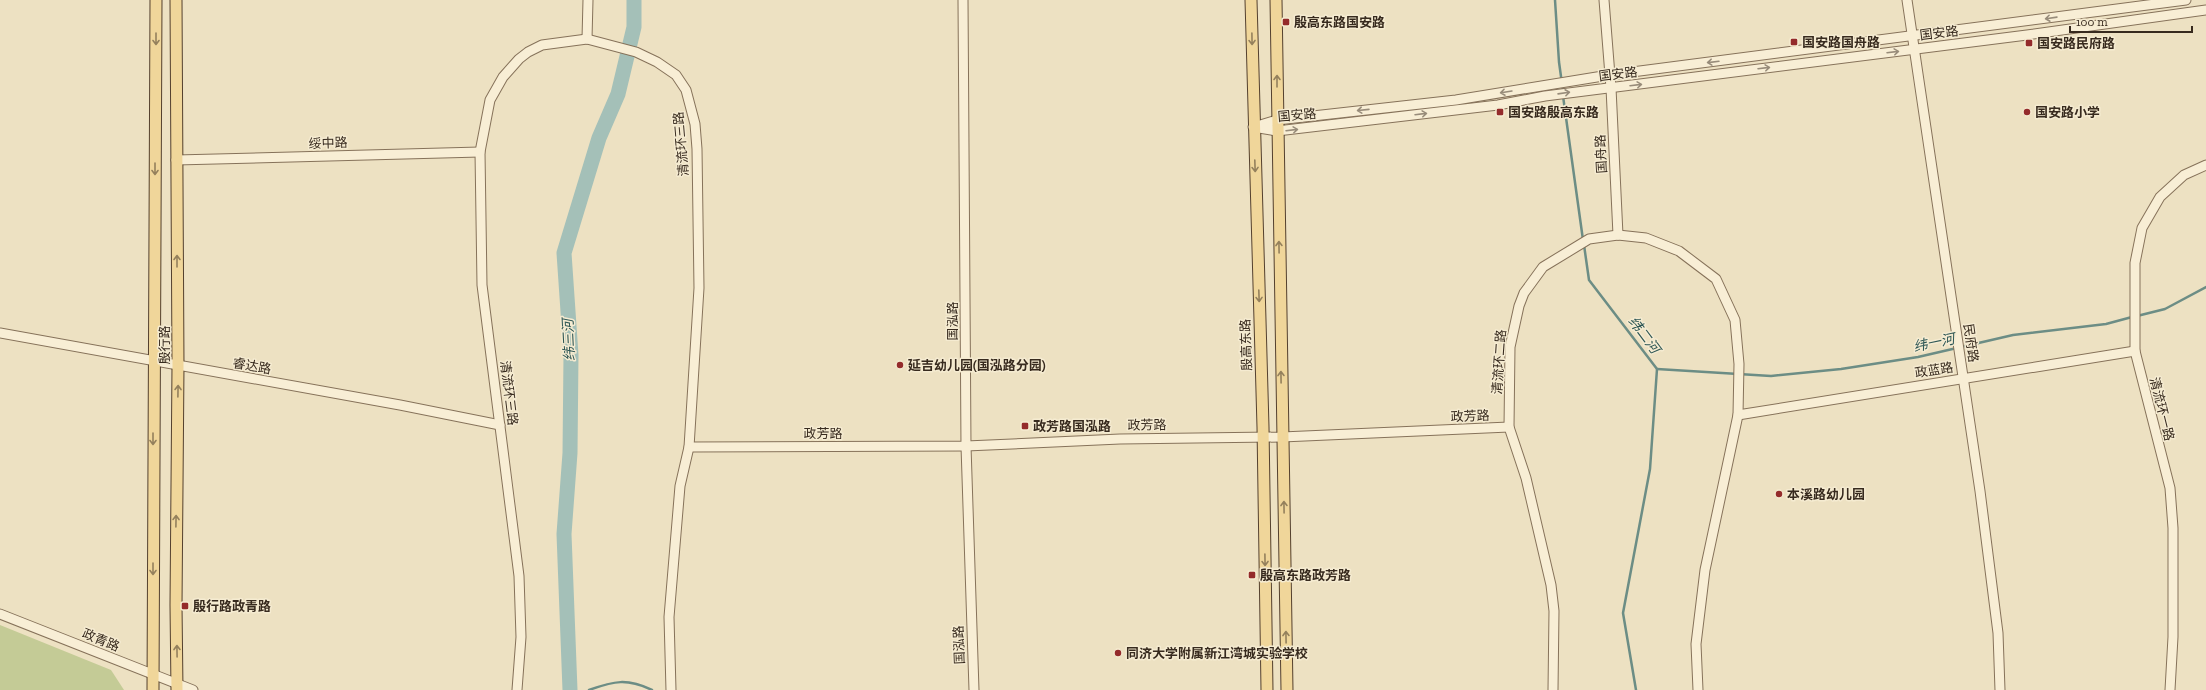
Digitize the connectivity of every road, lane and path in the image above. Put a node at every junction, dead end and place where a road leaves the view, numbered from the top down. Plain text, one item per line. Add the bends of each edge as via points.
1 (156, 0) edge
2 (176, 0) edge
3 (588, 0) edge
4 (963, 0) edge
5 (1251, 0) edge
6 (1276, 0) edge
7 (1604, 0) edge
8 (1907, 0) edge
9 (2186, 0) edge
10 (2206, 10) edge
11 (1912, 37) junction
12 (587, 39) junction
13 (1915, 49) junction
14 (1609, 75) junction
15 (1611, 88) junction
16 (1277, 126) junction
17 (1253, 127) junction
18 (480, 152) junction
19 (176, 160) junction
20 (2206, 164) edge
21 (1618, 234) junction
22 (0, 333) edge
23 (2135, 352) junction
24 (153, 361) junction
25 (178, 366) junction
26 (1963, 379) junction
27 (1738, 415) junction
28 (500, 425) junction
29 (1509, 427) junction
30 (1263, 437) junction
31 (1282, 437) junction
32 (966, 446) junction
33 (689, 447) junction
34 (0, 614) edge
35 (152, 675) junction
36 (177, 687) edge
37 (152, 690) edge
38 (193, 690) edge
39 (516, 690) edge
40 (671, 690) edge
41 (974, 690) edge
42 (1267, 690) edge
43 (1287, 690) edge
44 (1553, 690) edge
45 (1698, 690) edge
46 (2000, 690) edge
47 (2170, 690) edge

1 -> 24 main road, 殷行路
2 - 19 main road, 殷行路
3 - 12 street
4 - 32 street, 国泓路
5 -> 17 main road, 殷高东路
16 -> 6 main road
7 - 14 street, 国舟路
8 - 11 street, 民府路
9 -> 11 street, 国安路
10 - 13 street, 国安路
11 - 13 street, 民府路
11 -> 14 street, 国安路
12 - 18 street, 清流环三路 via 542,45 519,59 503,77 490,100
12 - 33 street, 清流环三路 via 636,52 657,62 676,75 686,90 692,108 698,148 698,288
15 -> 13 street, 国安路
13 - 26 street, 民府路
14 - 15 street, 国舟路
14 -> 16 street, 国安路
16 -> 15 street, 国安路 via 1498,105
15 - 21 street, 国舟路
16 - 17 street, 国安路
31 -> 16 main road
17 -> 30 main road, 殷高东路
18 - 19 street, 绥中路
18 - 28 street, 清流环三路 via 482,286
25 -> 19 main road, 殷行路
20 - 23 street, 清流环一路 via 2184,175 2167,189 2142,228 2135,263
21 - 27 street, 清流环二路 via 1646,238 1679,251 1716,279 1735,320 1740,364
21 - 29 street, 清流环二路 via 1589,239 1558,258 1543,268 1524,293 1516,315 1510,347
22 - 24 street, 睿达路
23 - 26 street, 政蓝路
23 - 47 street, 清流环一路 via 2170,488 2173,528 2173,637
24 - 25 street, 睿达路
24 -> 35 main road, 殷行路
25 - 28 street, 睿达路
36 -> 25 main road, 殷行路
26 - 27 street, 政蓝路
26 - 46 street, 民府路 via 1998,633
27 - 45 street, 清流环二路 via 1705,570 1696,644
28 - 39 street, 清流环三路 via 519,576 521,637
29 - 31 street, 政芳路
29 - 44 street, 清流环二路 via 1526,478 1551,585 1555,642
30 - 31 street, 政芳路
30 - 32 street, 政芳路 via 1120,439
30 -> 42 main road, 殷高东路
43 -> 31 main road
32 - 33 street, 政芳路
32 - 41 street, 国泓路
33 - 40 street, 清流环三路 via 680,486 669,617
34 - 35 street, 政青路
35 - 36 street, 政青路
35 - 37 main road, 殷行路
36 - 38 street, 政青路

